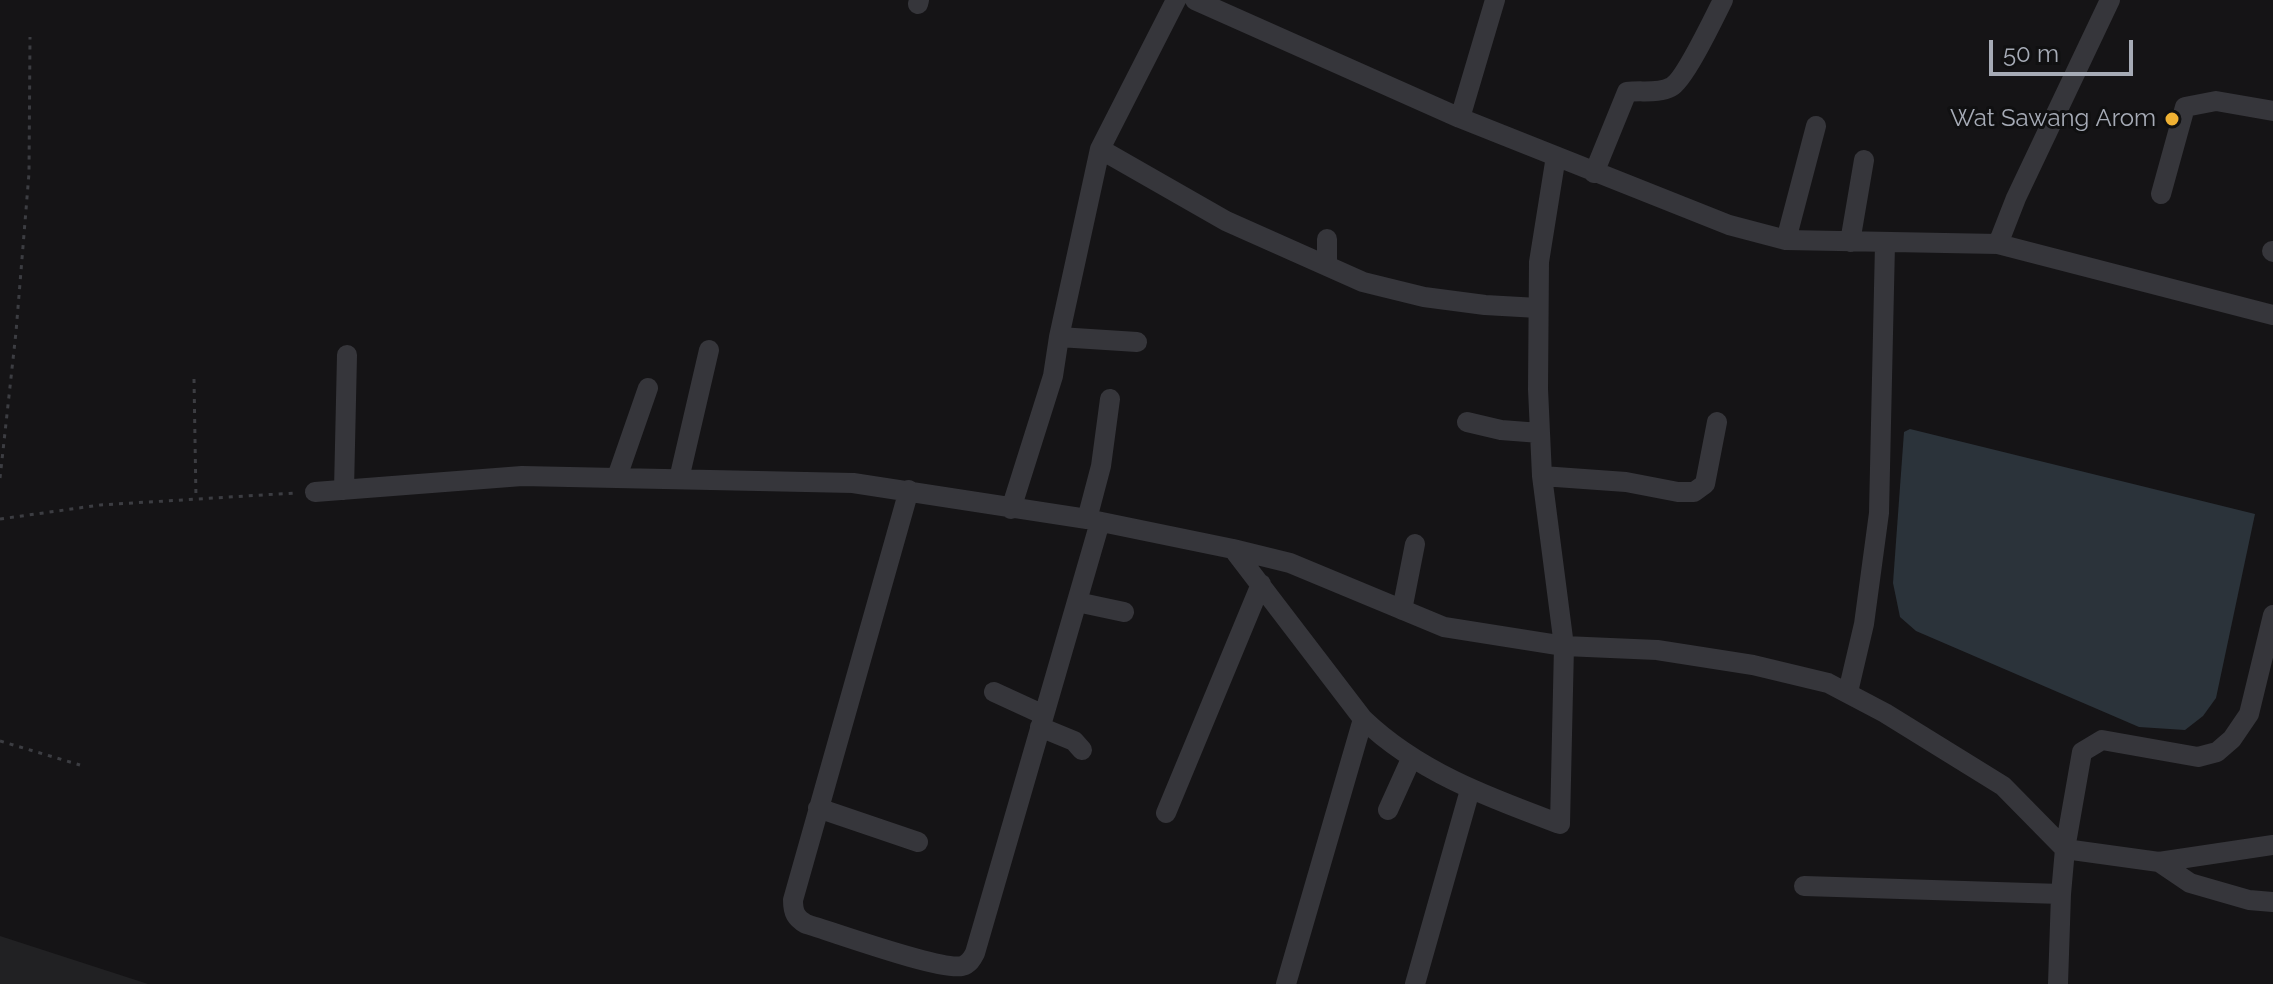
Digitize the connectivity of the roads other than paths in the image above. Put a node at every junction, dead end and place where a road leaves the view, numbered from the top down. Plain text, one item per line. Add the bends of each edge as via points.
1 (1176, 0) edge
2 (1195, 0) edge
3 (1495, 0) edge
4 (1723, 0) edge
5 (2110, 0) edge
6 (2273, 111) edge
7 (1460, 118) junction
8 (1816, 126) dead end
9 (1100, 149) junction
10 (1556, 156) junction
11 (1864, 160) dead end
12 (1594, 173) junction
13 (2161, 194) dead end
14 (1327, 239) dead end
15 (1786, 240) junction
16 (1850, 242) junction
17 (1885, 244) junction
18 (1998, 244) junction
19 (1327, 266) junction
20 (1538, 308) junction
21 (2273, 315) edge
22 (1059, 337) junction
23 (1137, 342) dead end
24 (709, 350) dead end
25 (347, 355) dead end
26 (648, 388) dead end
27 (1110, 399) dead end
28 (1467, 422) dead end
29 (1717, 422) dead end
30 (1540, 433) junction
31 (1542, 476) junction
32 (617, 477) junction
33 (679, 479) junction
34 (344, 490) junction
35 (909, 490) junction
36 (315, 492) road end
37 (1011, 509) junction
38 (1093, 521) junction
39 (1415, 544) dead end
40 (1233, 549) junction
41 (1261, 584) junction
42 (1077, 602) junction
43 (1402, 610) junction
44 (1124, 612) dead end
45 (2273, 615) edge
46 (1564, 646) junction
47 (994, 692) dead end
48 (1848, 692) junction
49 (1363, 719) junction
50 (1042, 721) junction
51 (1082, 750) dead end
52 (1412, 757) junction
53 (1470, 790) junction
54 (818, 808) junction
55 (1388, 810) dead end
56 (1166, 813) dead end
57 (918, 842) dead end
58 (2273, 845) edge
59 (2065, 849) junction
60 (2159, 862) junction
61 (1804, 886) dead end
62 (2061, 894) junction
63 (2273, 902) edge
64 (1286, 984) edge
65 (1415, 984) edge
66 (2058, 984) edge

1 - 9 street
2 - 7 street
3 - 7 street
4 - 12 street via 1676,84 1659,91 1627,92
5 - 18 street
6 - 13 street via 2216,101 2185,107
7 - 10 street
8 - 15 street
9 - 19 street via 1226,221
9 - 22 street
10 - 12 street
10 - 20 street via 1539,262
11 - 16 street
12 - 15 street via 1729,225
14 - 19 street
15 - 16 street
16 - 17 street
17 - 18 street
17 - 48 street via 1879,513
18 - 21 street
19 - 20 street via 1363,282 1424,297
20 - 30 street
22 - 23 street
22 - 37 street via 1053,376
24 - 33 street
25 - 34 street
26 - 32 street
27 - 38 street
28 - 30 street
29 - 31 street via 1705,484 1694,492
30 - 31 street
31 - 46 street
32 - 33 street
32 - 34 street via 522,476
33 - 35 street via 796,480
34 - 36 street
35 - 37 street
35 - 54 street
37 - 38 street
38 - 40 street
38 - 42 street
39 - 43 street
40 - 41 street
40 - 43 street via 1290,563
41 - 49 street
41 - 56 street
42 - 44 street
42 - 50 street
43 - 46 street via 1444,627
45 - 59 street via 2249,714 2217,752 2198,757 2102,740 2082,752
46 - 48 street via 1671,652 1753,665
46 - 53 street via 1560,824
47 - 50 street
48 - 59 street via 2003,786
49 - 52 street
49 - 64 street
50 - 51 street
50 - 54 street via 975,953 964,966 936,963 797,919 793,900
52 - 53 street
52 - 55 street
53 - 65 street
54 - 57 street
58 - 60 street
59 - 60 street
59 - 62 street
60 - 63 street via 2190,883
61 - 62 street
62 - 66 street

